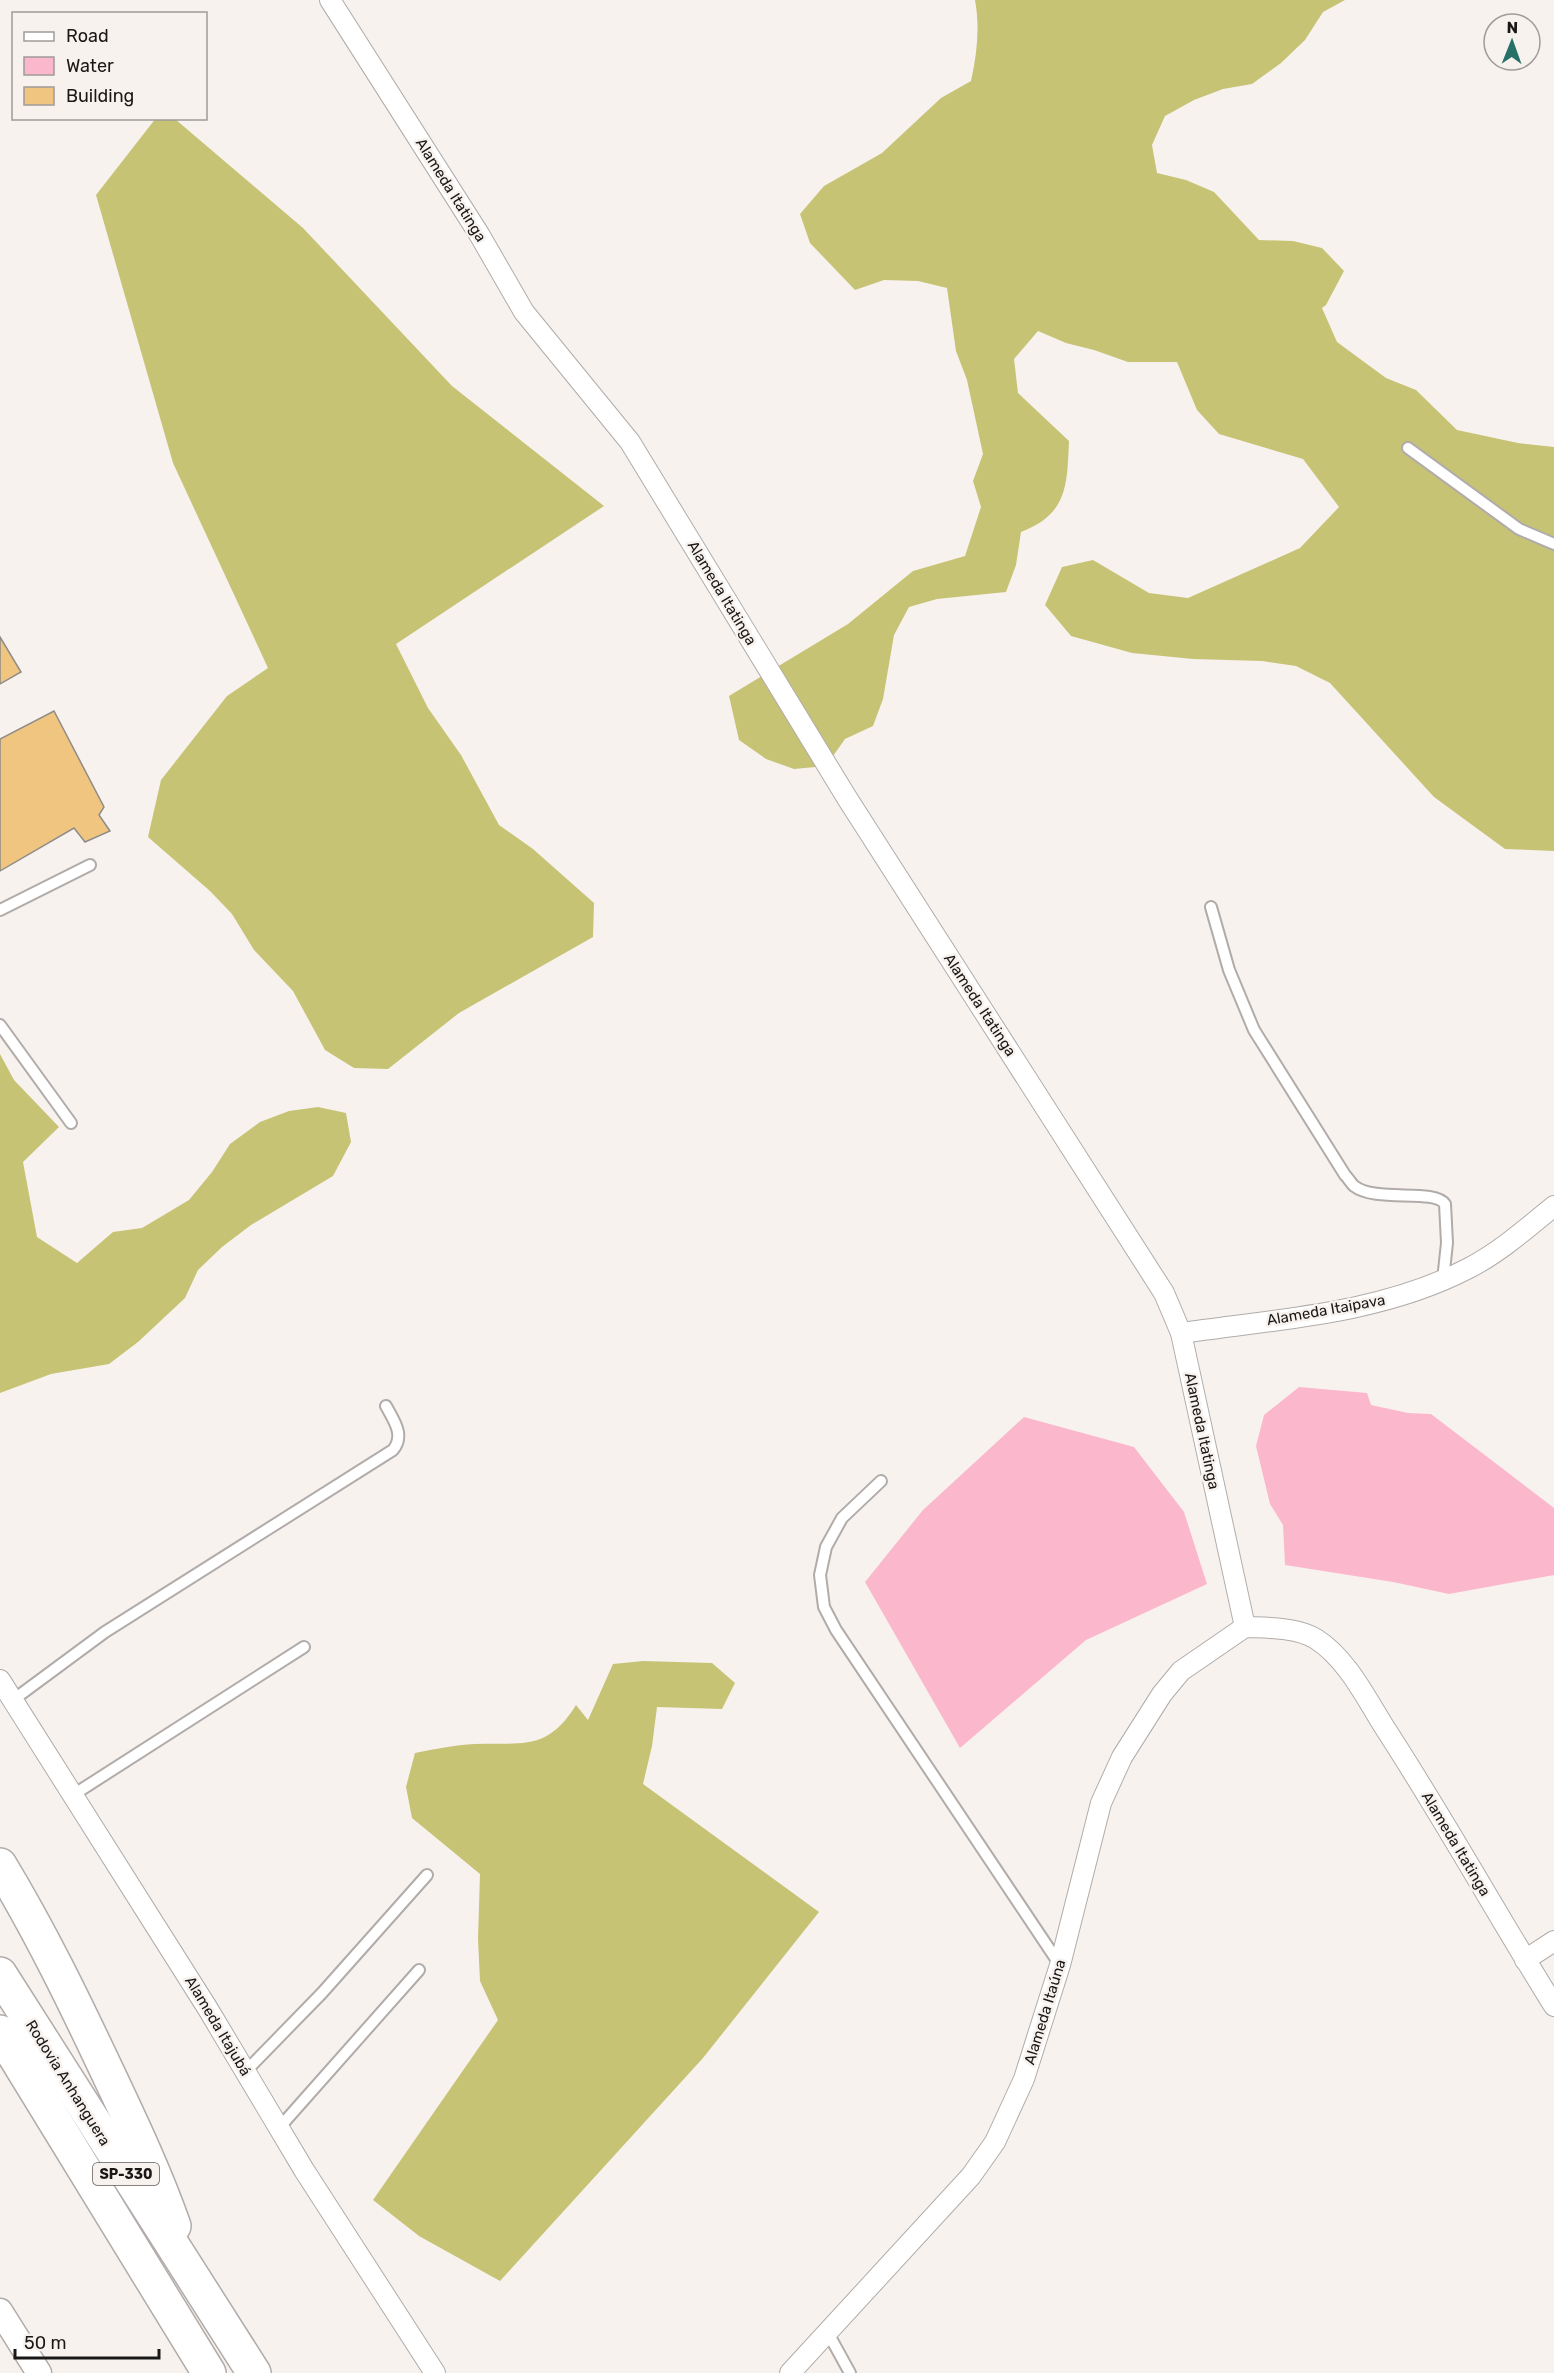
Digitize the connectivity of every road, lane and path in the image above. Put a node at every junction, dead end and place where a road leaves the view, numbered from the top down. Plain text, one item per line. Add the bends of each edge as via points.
1 (330, 0) edge
2 (1408, 448) dead end
3 (1554, 544) edge
4 (90, 865) dead end
5 (1211, 907) dead end
6 (0, 910) edge
7 (0, 1025) edge
8 (71, 1123) dead end
9 (1554, 1206) edge
10 (1443, 1280) junction
11 (1181, 1333) junction
12 (386, 1406) dead end
13 (881, 1480) dead end
14 (1245, 1627) junction
15 (304, 1647) dead end
16 (0, 1680) edge
17 (13, 1700) junction
18 (73, 1795) junction
19 (0, 1865) edge
20 (427, 1875) dead end
21 (1554, 1941) edge
22 (1525, 1960) junction
23 (1060, 1965) junction
24 (419, 1970) dead end
25 (0, 1974) edge
26 (1554, 2006) edge
27 (0, 2032) edge
28 (245, 2072) junction
29 (279, 2128) junction
30 (194, 2281) junction
31 (0, 2311) edge
32 (828, 2333) junction
33 (39, 2373) edge
34 (208, 2373) edge
35 (254, 2373) edge
36 (435, 2373) edge
37 (790, 2373) edge
38 (850, 2373) edge

1 - 11 street, Alameda Itatinga via 524,312 630,442 847,798 1164,1293
2 - 3 lane via 1519,529
4 - 6 lane
5 - 10 lane via 1229,970 1254,1030 1345,1175 1365,1192 1437,1197 1445,1204 1447,1243
7 - 8 lane
9 - 10 street, Alameda Itaipava via 1504,1246
10 - 11 street, Alameda Itaipava via 1386,1300 1323,1313
11 - 14 street, Alameda Itatinga
12 - 17 lane via 399,1434 393,1450 105,1632
13 - 23 lane via 842,1518 826,1547 820,1575 824,1607
14 - 22 street, Alameda Itatinga via 1288,1630 1315,1638 1351,1675
14 - 23 street, Alameda Itaúna via 1181,1671 1122,1757 1101,1803
15 - 18 lane
16 - 17 street, Alameda Itajubá
17 - 18 street, Alameda Itajubá
18 - 28 street, Alameda Itajubá
19 - 30 highway via 32,1917 158,2180
20 - 28 lane
21 - 22 street
22 - 26 street, Alameda Itatinga
23 - 32 street, Alameda Itaúna via 1024,2079 995,2142 971,2176
24 - 29 lane
25 - 30 highway, Rodovia Anhanguera / SP-330
27 - 34 highway, Rodovia Anhanguera / SP-330
28 - 29 street, Alameda Itajubá
29 - 36 street, Alameda Itajubá
30 - 35 highway, Rodovia Anhanguera / SP-330
31 - 33 street
32 - 37 street, Alameda Itaúna
32 - 38 lane

